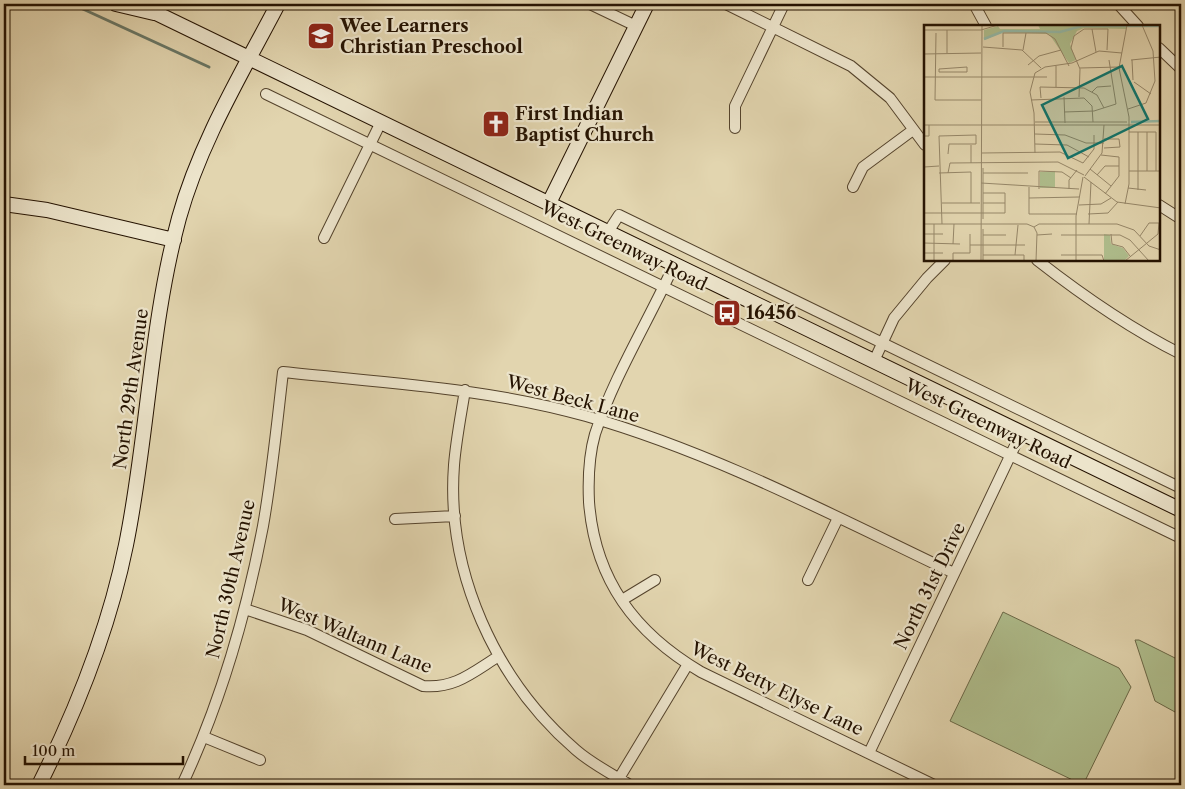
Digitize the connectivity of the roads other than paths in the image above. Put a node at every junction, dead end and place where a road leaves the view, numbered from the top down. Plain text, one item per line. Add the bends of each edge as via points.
1 (116, 4) edge
2 (144, 4) edge
3 (278, 4) edge
4 (590, 4) edge
5 (647, 4) edge
6 (726, 4) edge
7 (784, 4) edge
8 (974, 4) edge
9 (1118, 4) edge
10 (158, 14) junction
11 (985, 25) edge
12 (1137, 25) edge
13 (636, 26) junction
14 (772, 26) junction
15 (1160, 49) edge
16 (249, 59) junction
17 (1181, 69) edge
18 (266, 94) dead end
19 (381, 122) junction
20 (735, 128) dead end
21 (912, 130) junction
22 (370, 144) junction
23 (924, 144) edge
24 (853, 188) dead end
25 (549, 203) junction
26 (4, 204) edge
27 (1160, 205) edge
28 (1181, 219) edge
29 (608, 232) junction
30 (324, 238) dead end
31 (174, 240) junction
32 (944, 261) edge
33 (1038, 261) edge
34 (674, 265) junction
35 (664, 286) junction
36 (882, 344) junction
37 (1181, 354) edge
38 (874, 361) junction
39 (284, 372) joint
40 (465, 390) junction
41 (600, 421) junction
42 (1021, 433) junction
43 (1011, 456) junction
44 (1181, 488) edge
45 (1181, 510) edge
46 (456, 516) junction
47 (838, 518) junction
48 (394, 519) dead end
49 (1181, 538) edge
50 (954, 574) junction
51 (655, 580) dead end
52 (808, 580) dead end
53 (622, 600) junction
54 (245, 609) junction
55 (499, 656) junction
56 (688, 664) junction
57 (204, 738) junction
58 (869, 753) junction
59 (260, 760) dead end
60 (617, 782) edge
61 (39, 785) edge
62 (182, 785) edge
63 (630, 785) edge
64 (934, 785) edge

1 - 10 street, West Greenway Road
2 - 10 street, West Greenway Road
3 - 16 street, North 29th Avenue
4 - 13 street
5 - 13 street
6 - 14 street
7 - 14 street
8 - 11 street
9 - 12 street
10 - 16 street, West Greenway Road
13 - 25 street
14 - 20 street via 735,106
14 - 21 street via 851,66 890,98
15 - 17 street
16 - 19 street, West Greenway Road
16 - 31 street, North 29th Avenue via 201,157
18 - 22 street, West Greenway Road
19 - 22 street
19 - 25 street, West Greenway Road
21 - 23 street
21 - 24 street via 863,167
22 - 30 street
22 - 35 street, West Greenway Road
25 - 29 street, West Greenway Road
26 - 31 street via 47,210
27 - 28 street
29 - 34 street, West Greenway Road
29 - 36 street, West Greenway Road via 619,215
31 - 61 street, North 29th Avenue via 157,332 138,480 114,598 74,710
32 - 36 street via 894,318
33 - 37 street via 1142,335
34 - 35 street, West Betty Elyse Lane
34 - 38 street, West Greenway Road
35 - 41 street, West Betty Elyse Lane
35 - 43 street, West Greenway Road
36 - 38 street
36 - 44 street, West Greenway Road
38 - 42 street, West Greenway Road
39 - 40 street, West Beck Lane
39 - 54 street, North 30th Avenue via 263,524
40 - 41 street, West Beck Lane
40 - 46 street via 454,466
41 - 47 street, West Beck Lane via 706,457
41 - 53 street, West Betty Elyse Lane via 588,481 591,521 597,551
42 - 43 street, North 31st Drive
42 - 45 street, West Greenway Road
43 - 49 street, West Greenway Road
43 - 50 street, North 31st Drive
46 - 48 street
46 - 55 street via 466,585
47 - 50 street, West Beck Lane
47 - 52 street
50 - 58 street, North 31st Drive
51 - 53 street
53 - 56 street, West Betty Elyse Lane via 662,647
54 - 55 street, West Waltann Lane via 307,630 423,686 440,688 452,684
54 - 57 street, North 30th Avenue via 235,649
55 - 60 street via 523,692 560,735
56 - 58 street, West Betty Elyse Lane
56 - 60 street
57 - 59 street
57 - 62 street, North 30th Avenue
58 - 64 street, West Betty Elyse Lane
60 - 63 street

